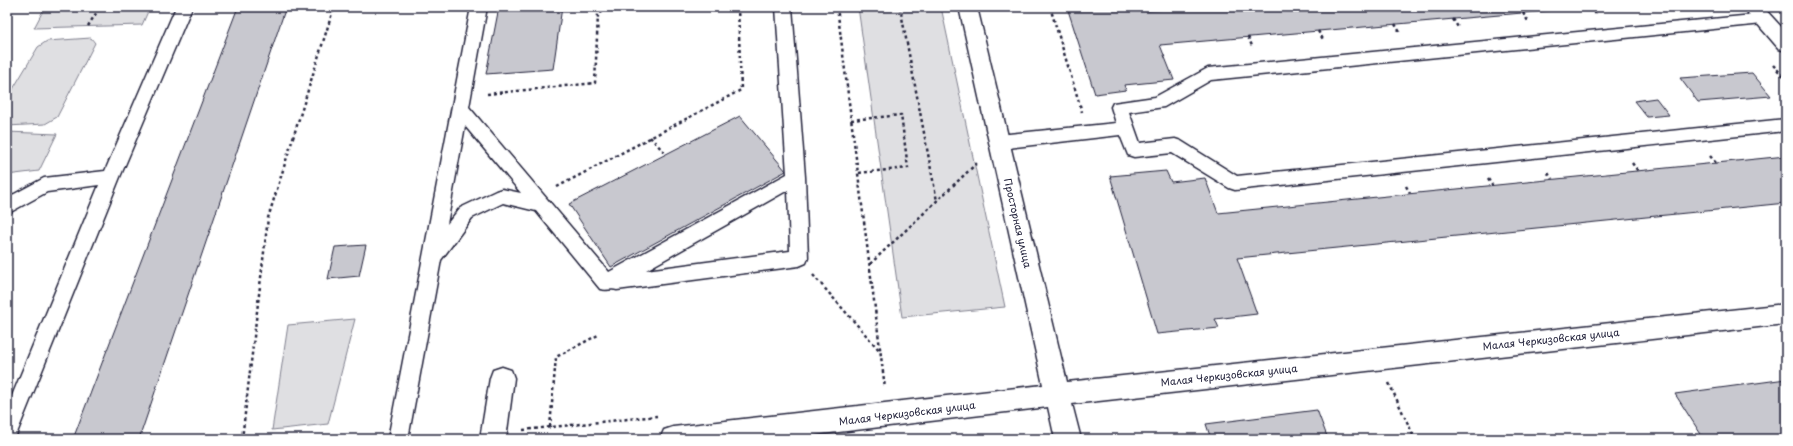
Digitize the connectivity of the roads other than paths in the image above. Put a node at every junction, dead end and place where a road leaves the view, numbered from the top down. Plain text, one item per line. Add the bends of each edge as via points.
1 (184, 7) edge
2 (479, 7) edge
3 (784, 7) edge
4 (968, 7) edge
5 (1758, 13) edge
6 (1786, 44) edge
7 (461, 102) junction
8 (1786, 125) edge
9 (1126, 128) junction
10 (999, 142) junction
11 (112, 177) junction
12 (796, 177) junction
13 (542, 205) junction
14 (7, 207) edge
15 (432, 258) junction
16 (608, 283) junction
17 (1786, 314) edge
18 (502, 378) dead end
19 (1057, 395) junction
20 (7, 433) edge
21 (398, 439) edge
22 (493, 439) edge
23 (673, 439) edge
24 (1068, 439) edge

1 - 11 lane
2 - 7 lane
3 - 12 lane
4 - 10 street, Просторная улица
5 - 6 street
5 - 9 lane via 1208,74 1158,103 1120,108
7 - 13 lane
7 - 15 lane
8 - 9 lane via 1235,183 1175,146 1134,150
9 - 10 lane
10 - 19 street, Просторная улица
11 - 14 lane via 44,184
11 - 20 lane
12 - 16 lane
12 - 16 lane via 799,258
13 - 15 lane via 502,196 466,213
13 - 16 lane
15 - 21 lane
17 - 19 street, Малая Черкизовская улица
18 - 22 street
19 - 23 street, Малая Черкизовская улица
19 - 24 street, Просторная улица

